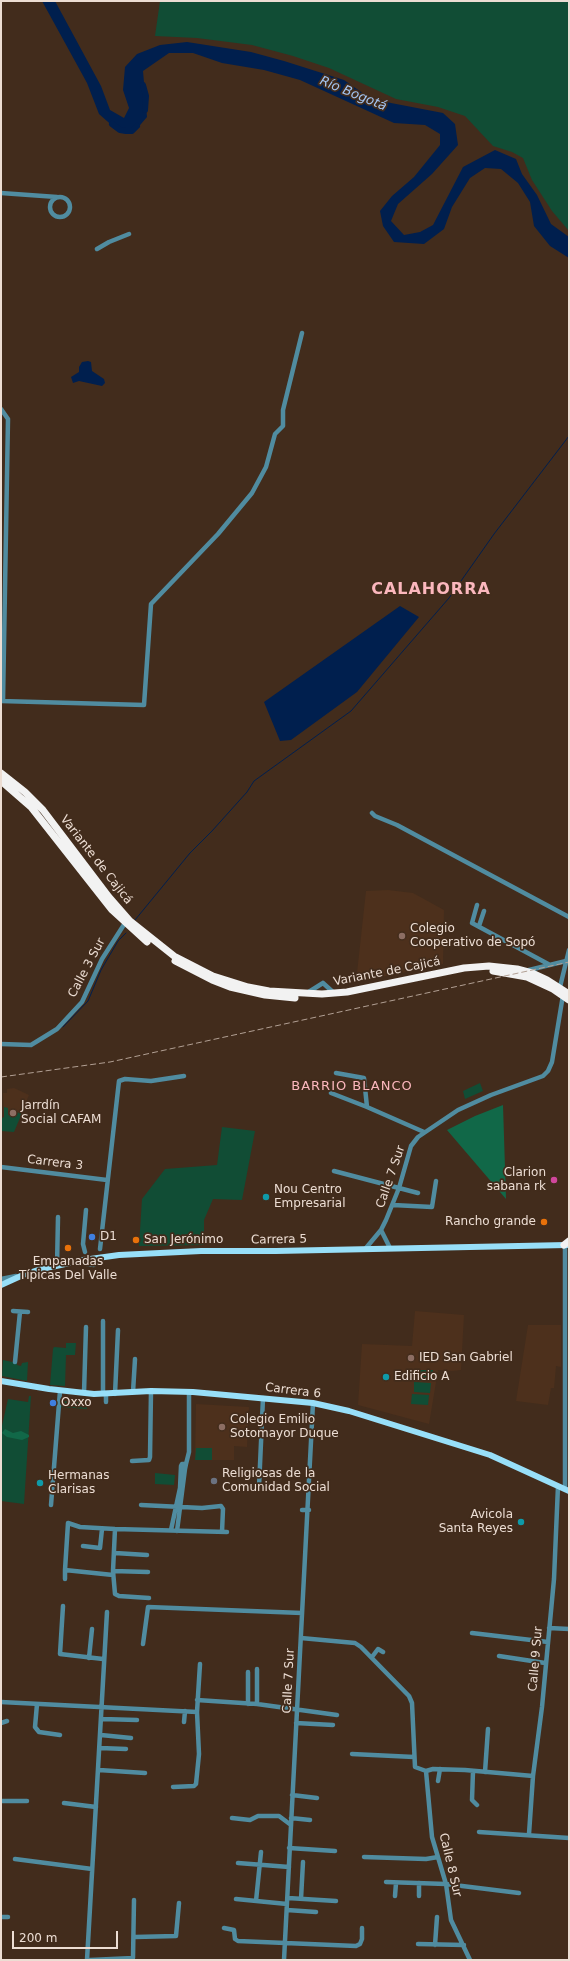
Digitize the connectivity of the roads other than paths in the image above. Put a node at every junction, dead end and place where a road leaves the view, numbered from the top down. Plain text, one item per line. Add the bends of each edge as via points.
1 (1, 193) edge
2 (42, 195) junction
3 (58, 197) junction
4 (50, 204) junction
5 (128, 234) dead end
6 (97, 249) dead end
7 (302, 333) dead end
8 (1, 409) edge
9 (2, 702) edge
10 (1, 773) edge
11 (1, 781) edge
12 (372, 813) dead end
13 (477, 905) dead end
14 (484, 911) dead end
15 (569, 917) edge
16 (127, 923) junction
17 (478, 926) junction
18 (140, 933) junction
19 (569, 950) edge
20 (566, 961) junction
21 (550, 965) junction
22 (524, 971) junction
23 (560, 987) junction
24 (334, 993) junction
25 (306, 994) junction
26 (567, 996) edge
27 (1, 1044) edge
28 (336, 1073) dead end
29 (184, 1076) dead end
30 (331, 1093) dead end
31 (367, 1106) junction
32 (424, 1132) junction
33 (1, 1167) edge
34 (334, 1171) dead end
35 (107, 1180) junction
36 (436, 1181) dead end
37 (399, 1188) junction
38 (418, 1193) dead end
39 (393, 1205) junction
40 (86, 1210) dead end
41 (58, 1217) dead end
42 (381, 1230) junction
43 (566, 1244) edge
44 (366, 1248) junction
45 (390, 1248) junction
46 (100, 1249) dead end
47 (85, 1252) dead end
48 (56, 1266) junction
49 (23, 1274) junction
50 (1, 1279) edge
51 (1, 1285) edge
52 (13, 1311) dead end
53 (20, 1312) junction
54 (28, 1312) dead end
55 (103, 1321) dead end
56 (86, 1327) dead end
57 (118, 1330) dead end
58 (135, 1358) dead end
59 (15, 1362) dead end
60 (1, 1381) edge
61 (60, 1390) junction
62 (151, 1391) junction
63 (133, 1392) junction
64 (189, 1392) junction
65 (84, 1393) junction
66 (104, 1394) junction
67 (115, 1394) junction
68 (264, 1398) junction
69 (106, 1402) dead end
70 (313, 1403) junction
71 (132, 1461) dead end
72 (558, 1486) junction
73 (259, 1487) dead end
74 (567, 1490) edge
75 (51, 1505) dead end
76 (141, 1505) dead end
77 (178, 1506) junction
78 (302, 1510) dead end
79 (309, 1510) junction
80 (175, 1525) junction
81 (102, 1529) junction
82 (115, 1529) junction
83 (171, 1530) junction
84 (177, 1531) junction
85 (83, 1546) dead end
86 (115, 1553) junction
87 (147, 1555) dead end
88 (65, 1570) junction
89 (148, 1572) dead end
90 (113, 1573) junction
91 (65, 1579) dead end
92 (149, 1598) dead end
93 (63, 1606) dead end
94 (107, 1612) dead end
95 (302, 1614) junction
96 (549, 1628) junction
97 (92, 1629) dead end
98 (569, 1629) edge
99 (472, 1633) dead end
100 (301, 1638) junction
101 (548, 1642) junction
102 (143, 1644) dead end
103 (383, 1652) dead end
104 (499, 1656) dead end
105 (372, 1657) junction
106 (89, 1658) junction
107 (103, 1659) junction
108 (545, 1663) junction
109 (200, 1664) dead end
110 (257, 1669) dead end
111 (248, 1672) dead end
112 (197, 1700) junction
113 (1, 1702) edge
114 (37, 1704) junction
115 (248, 1704) junction
116 (257, 1704) junction
117 (103, 1708) junction
118 (297, 1709) junction
119 (185, 1711) junction
120 (197, 1712) junction
121 (337, 1715) dead end
122 (102, 1719) junction
123 (137, 1720) dead end
124 (7, 1721) dead end
125 (184, 1722) dead end
126 (1, 1723) edge
127 (296, 1723) junction
128 (333, 1725) dead end
129 (488, 1729) dead end
130 (60, 1735) dead end
131 (101, 1735) junction
132 (131, 1738) dead end
133 (100, 1748) junction
134 (126, 1749) dead end
135 (352, 1754) dead end
136 (414, 1757) junction
137 (440, 1769) junction
138 (99, 1770) junction
139 (426, 1770) junction
140 (473, 1771) junction
141 (484, 1772) junction
142 (145, 1773) dead end
143 (533, 1776) junction
144 (438, 1781) dead end
145 (174, 1787) dead end
146 (292, 1795) junction
147 (317, 1798) dead end
148 (1, 1801) edge
149 (27, 1801) dead end
150 (64, 1803) dead end
151 (476, 1805) dead end
152 (96, 1807) junction
153 (232, 1818) dead end
154 (291, 1818) junction
155 (310, 1820) dead end
156 (291, 1825) junction
157 (479, 1832) dead end
158 (529, 1834) junction
159 (569, 1838) edge
160 (289, 1848) junction
161 (335, 1851) dead end
162 (261, 1852) dead end
163 (364, 1857) dead end
164 (438, 1857) junction
165 (15, 1859) dead end
166 (303, 1862) dead end
167 (238, 1863) dead end
168 (260, 1865) junction
169 (289, 1867) junction
170 (92, 1869) junction
171 (386, 1882) dead end
172 (396, 1883) junction
173 (419, 1883) junction
174 (446, 1884) junction
175 (519, 1893) dead end
176 (395, 1896) dead end
177 (419, 1896) dead end
178 (288, 1898) junction
179 (301, 1898) junction
180 (236, 1899) dead end
181 (134, 1900) dead end
182 (256, 1901) junction
183 (336, 1901) dead end
184 (179, 1903) dead end
185 (287, 1904) junction
186 (287, 1910) junction
187 (316, 1912) dead end
188 (8, 1916) dead end
189 (1, 1917) edge
190 (437, 1917) dead end
191 (224, 1928) dead end
192 (362, 1928) dead end
193 (135, 1937) junction
194 (285, 1942) junction
195 (418, 1944) dead end
196 (435, 1945) junction
197 (464, 1945) junction
198 (89, 1960) edge
199 (284, 1960) edge
200 (470, 1960) edge

1 - 2 street
2 - 3 street
2 - 4 street
3 - 4 street
3 - 4 street via 65,198 69,203 67,214 56,216
5 - 6 street
7 - 9 street via 283,410 283,426 275,434 266,467 252,493 218,534 151,604 144,705
8 - 9 street via 8,419
10 - 16 highway, Variante de Cajicá via 43,810
11 - 16 highway, Variante de Cajicá via 31,807 104,900
12 - 15 street
13 - 17 street via 471,922
14 - 17 street
16 - 18 highway, Variante de Cajicá
16 - 27 street, Calle 3 Sur via 102,959 82,1002 57,1029 31,1045
17 - 21 street
18 - 25 highway, Variante de Cajicá via 174,956 213,976 248,987
18 - 26 highway, Variante de Cajicá via 171,959 212,980 251,993 282,998 348,997 458,974 488,971 527,977
19 - 20 street
20 - 21 street
20 - 23 street
21 - 22 street
22 - 23 highway, Variante de Cajicá
22 - 24 highway, Variante de Cajicá via 489,966 464,968
23 - 26 highway, Variante de Cajicá
24 - 25 highway, Variante de Cajicá
24 - 25 street via 323,982
26 - 32 street, Calle 7 Sur via 552,1062 545,1074 458,1110
28 - 31 street via 364,1078
29 - 35 street via 151,1081 119,1081
30 - 31 street
31 - 32 street
32 - 37 street, Calle 7 Sur via 411,1146
33 - 35 street, Carrera 3
34 - 37 street
35 - 46 street
36 - 39 street via 432,1207
37 - 38 street
37 - 39 street, Calle 7 Sur
39 - 42 street, Calle 7 Sur
40 - 47 street
41 - 48 street
42 - 44 street, Calle 7 Sur
42 - 45 street
43 - 45 main road, Carrera 5
43 - 74 street
44 - 45 main road, Carrera 5
44 - 48 main road, Carrera 5 via 183,1251 102,1257
48 - 49 main road, Carrera 5
49 - 50 street, Carrera 5
49 - 51 main road
52 - 53 street
53 - 54 street
53 - 59 street
55 - 66 street
56 - 65 street
57 - 67 street
58 - 63 street
60 - 61 main road, Carrera 6
61 - 65 main road, Carrera 6
61 - 75 street
62 - 63 main road, Carrera 6
62 - 64 main road, Carrera 6
62 - 71 street via 150,1458
63 - 67 main road, Carrera 6
64 - 68 main road, Carrera 6
64 - 77 street via 189,1452
65 - 66 main road, Carrera 6
66 - 67 main road, Carrera 6
66 - 69 street
68 - 70 main road, Carrera 6
68 - 73 street
70 - 72 main road, Carrera 6 via 350,1411 466,1447 495,1457
70 - 79 street, Calle 7 Sur
72 - 74 main road, Carrera 6
72 - 96 street, Calle 9 Sur
76 - 77 street
77 - 80 street
77 - 84 street via 221,1506 225,1532
78 - 79 street
79 - 95 street, Calle 7 Sur
80 - 83 street
80 - 84 street
81 - 82 street
81 - 85 street via 100,1548
81 - 88 street via 68,1524
82 - 83 street
82 - 86 street
83 - 84 street
86 - 87 street
86 - 90 street
88 - 90 street
88 - 91 street
89 - 90 street
90 - 92 street via 115,1594
93 - 106 street via 60,1654
94 - 107 street
95 - 100 street, Calle 7 Sur
95 - 102 street via 148,1606
96 - 98 street
96 - 101 street, Calle 9 Sur
97 - 106 street
99 - 101 street
100 - 105 street via 355,1643
100 - 118 street, Calle 7 Sur
101 - 108 street, Calle 9 Sur
103 - 105 street via 378,1649
104 - 108 street
105 - 136 street via 409,1696 412,1703
106 - 107 street
107 - 117 street
108 - 143 street, Calle 9 Sur
109 - 112 street
110 - 116 street
111 - 115 street
112 - 115 street
112 - 120 street
113 - 114 street
114 - 117 street
114 - 130 street via 35,1726 39,1732
115 - 116 street
116 - 118 street
117 - 119 street
117 - 122 street
118 - 121 street
118 - 127 street, Calle 7 Sur
119 - 120 street
119 - 125 street
120 - 145 street via 199,1754 196,1784
122 - 123 street
122 - 131 street
124 - 126 street
127 - 128 street
127 - 146 street, Calle 7 Sur
129 - 141 street
131 - 132 street
131 - 133 street
133 - 134 street
133 - 138 street
135 - 136 street
136 - 139 street via 415,1768
137 - 139 street
137 - 140 street
137 - 144 street
138 - 142 street
138 - 152 street
139 - 164 street, Calle 8 Sur via 432,1838
140 - 141 street
140 - 151 street via 472,1800
141 - 143 street
143 - 158 street, Calle 9 Sur
146 - 147 street
146 - 154 street, Calle 7 Sur
148 - 149 street
150 - 152 street
152 - 170 street
153 - 156 street via 250,1820 258,1816 279,1816
154 - 155 street
154 - 156 street, Calle 7 Sur
156 - 160 street, Calle 7 Sur
157 - 158 street
158 - 159 street
160 - 161 street
160 - 169 street, Calle 7 Sur
162 - 168 street
163 - 164 street
164 - 174 street, Calle 8 Sur
165 - 170 street
166 - 179 street
167 - 168 street
168 - 169 street
168 - 182 street
169 - 178 street, Calle 7 Sur
170 - 198 street
171 - 172 street
172 - 173 street
172 - 176 street
173 - 174 street
173 - 177 street
174 - 175 street
174 - 197 street, Calle 8 Sur via 451,1920
178 - 179 street
178 - 185 street, Calle 7 Sur
179 - 183 street
180 - 182 street
181 - 193 street
182 - 185 street
184 - 193 street via 176,1936
185 - 186 street, Calle 7 Sur
186 - 187 street
186 - 194 street, Calle 7 Sur
188 - 189 street
190 - 196 street
191 - 194 street via 234,1930 235,1939 238,1941
192 - 194 street via 362,1939 356,1946
193 - 198 street via 133,1958
194 - 199 street, Calle 7 Sur
195 - 196 street
196 - 197 street
197 - 200 street, Calle 8 Sur

